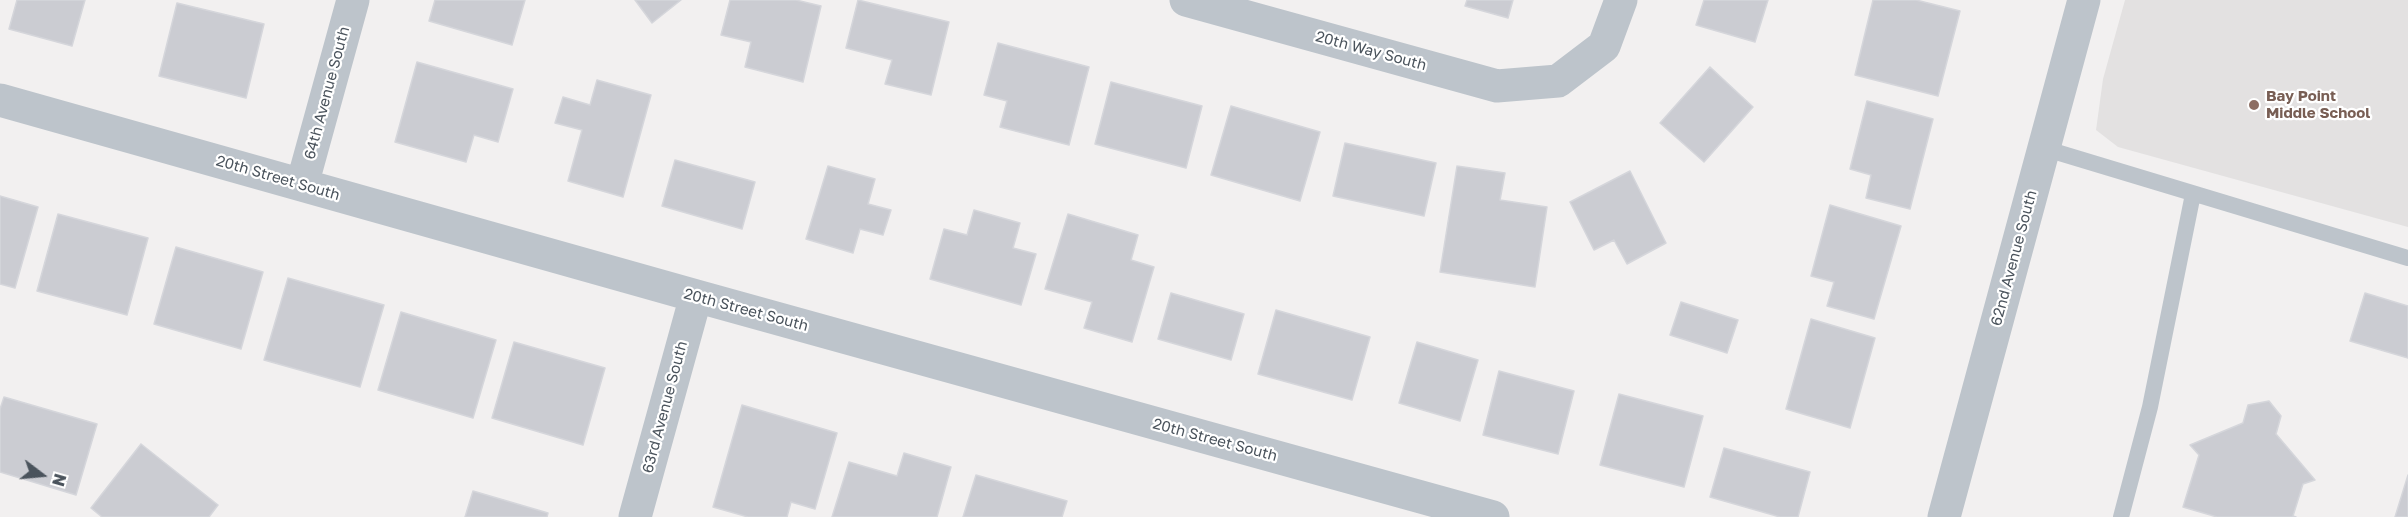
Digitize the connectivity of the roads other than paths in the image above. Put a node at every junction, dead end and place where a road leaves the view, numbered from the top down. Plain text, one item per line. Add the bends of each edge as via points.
1 (353, 0) edge
2 (1622, 0) edge
3 (2084, 0) edge
4 (1195, 1) edge
5 (0, 100) edge
6 (2043, 148) junction
7 (302, 185) junction
8 (2193, 194) junction
9 (2408, 258) edge
10 (696, 296) junction
11 (635, 517) edge
12 (1493, 517) edge
13 (1944, 517) edge
14 (2121, 517) edge

1 - 7 street, 64th Avenue South
2 - 4 street, 20th Way South via 1604,46 1558,81 1497,86
3 - 6 street, 62nd Avenue South
5 - 7 street, 20th Street South
6 - 8 lane
6 - 13 street, 62nd Avenue South
7 - 10 street, 20th Street South
8 - 9 lane
8 - 14 lane via 2150,407
10 - 11 street, 63rd Avenue South
10 - 12 street, 20th Street South

